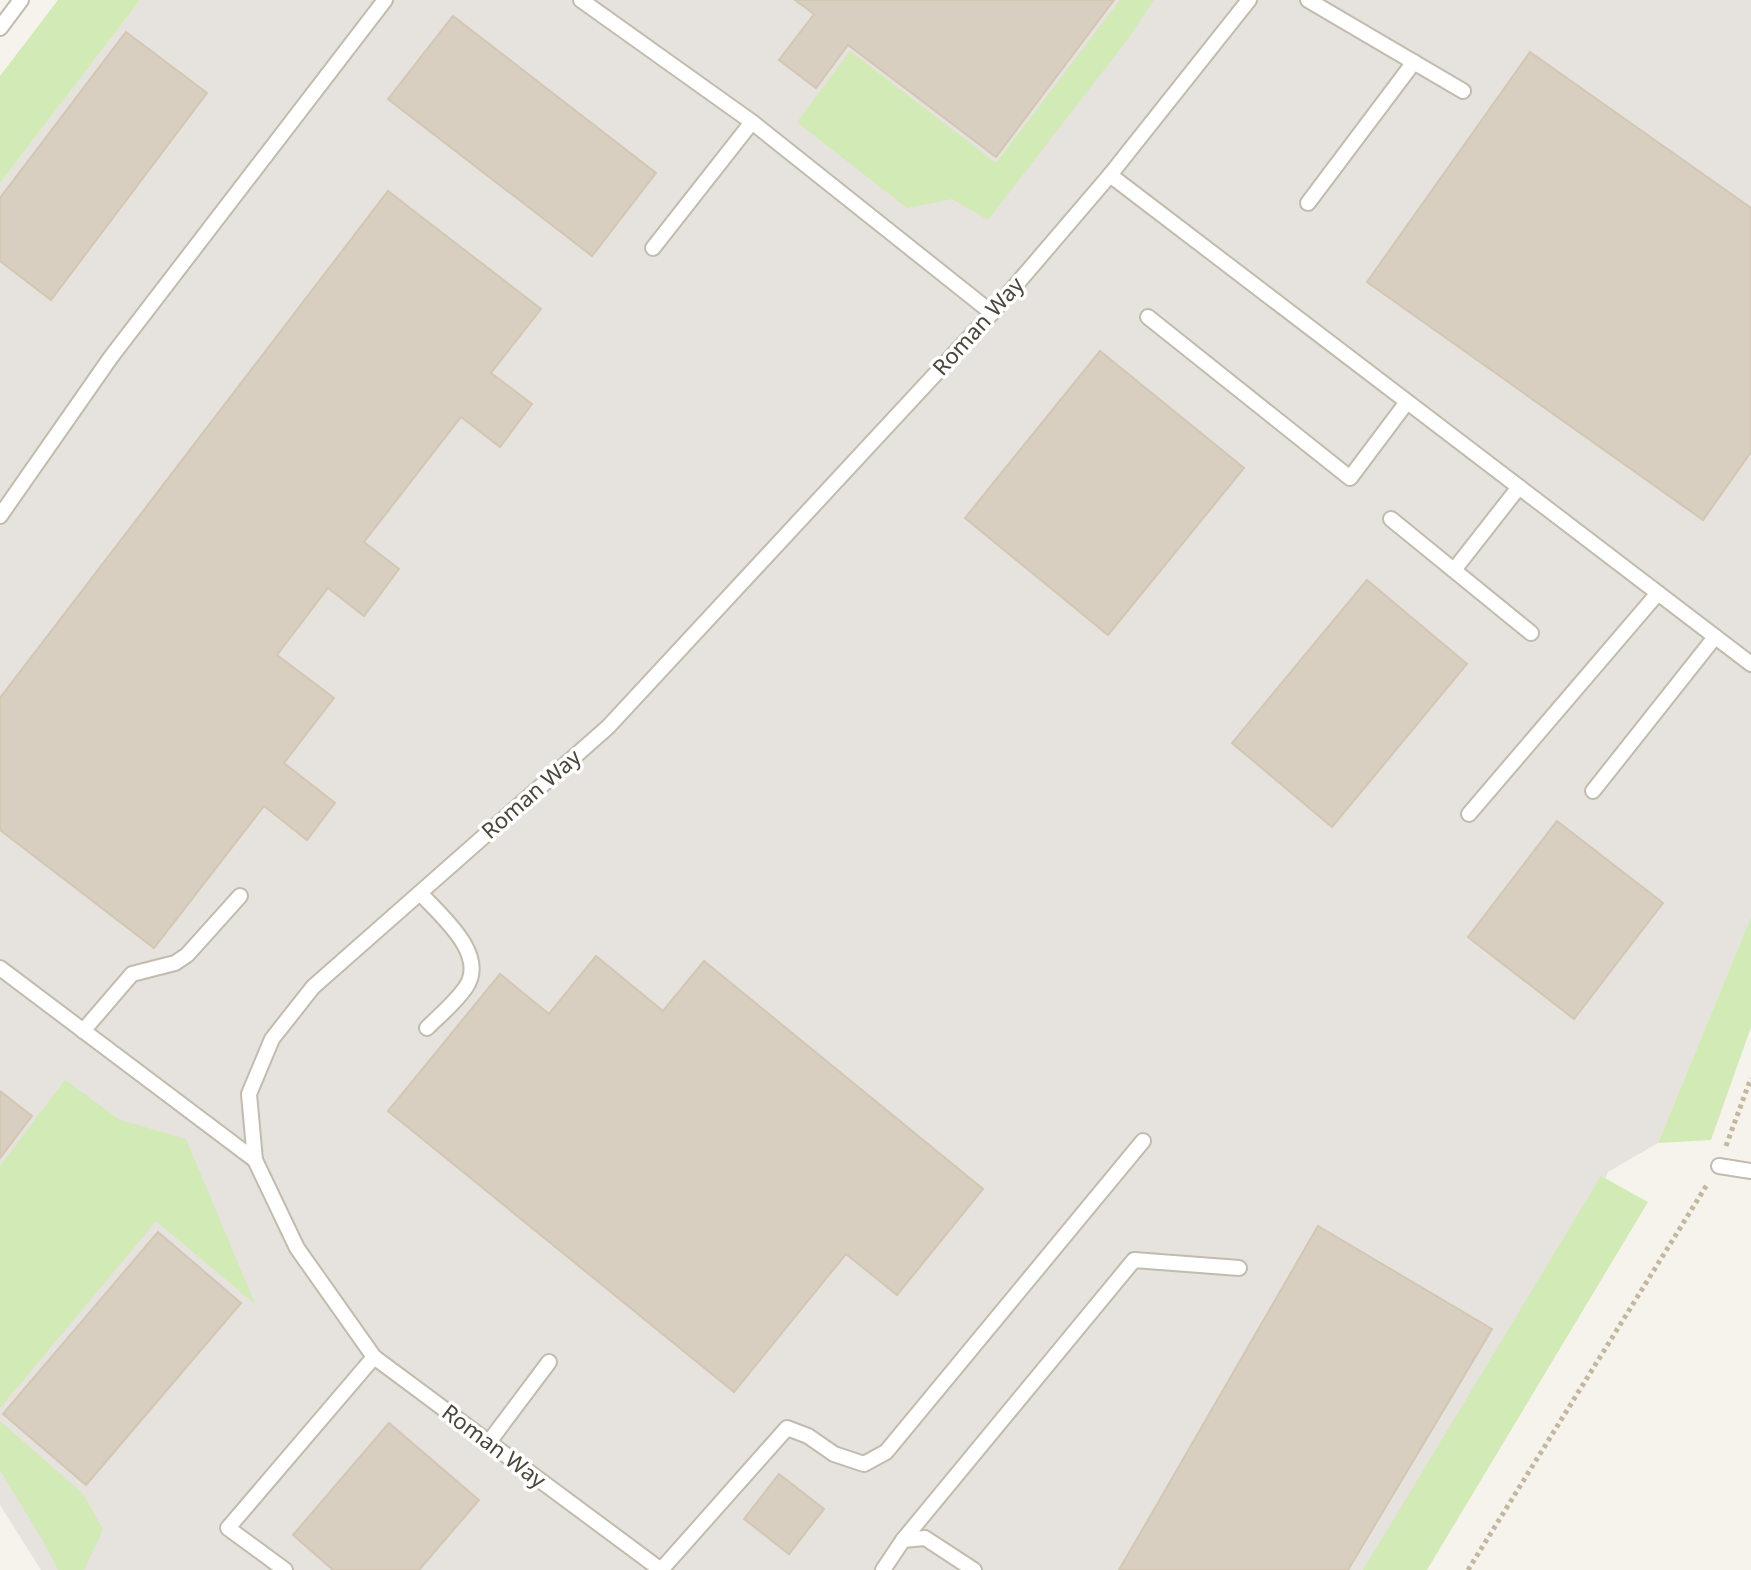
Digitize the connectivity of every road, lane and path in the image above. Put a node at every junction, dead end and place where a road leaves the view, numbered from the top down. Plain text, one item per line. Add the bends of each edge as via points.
1 (21, 0) edge
2 (385, 0) edge
3 (581, 0) edge
4 (1249, 0) edge
5 (1308, 0) edge
6 (0, 28) edge
7 (1414, 62) junction
8 (1463, 91) dead end
9 (752, 122) junction
10 (1110, 175) junction
11 (1308, 203) dead end
12 (653, 248) dead end
13 (992, 313) junction
14 (1148, 317) dead end
15 (1407, 402) junction
16 (1519, 487) junction
17 (0, 516) edge
18 (1391, 519) dead end
19 (1454, 570) junction
20 (1658, 593) junction
21 (1531, 633) dead end
22 (1715, 637) junction
23 (1751, 664) edge
24 (1593, 791) dead end
25 (1469, 814) dead end
26 (420, 893) junction
27 (240, 896) dead end
28 (0, 968) edge
29 (427, 1028) dead end
30 (83, 1031) junction
31 (1751, 1078) edge
32 (1143, 1141) dead end
33 (255, 1160) junction
34 (1719, 1166) junction
35 (1751, 1171) edge
36 (1239, 1268) dead end
37 (374, 1357) junction
38 (549, 1362) dead end
39 (489, 1442) junction
40 (903, 1540) junction
41 (285, 1570) edge
42 (661, 1570) edge
43 (883, 1570) edge
44 (974, 1570) edge
45 (1468, 1570) edge

1 - 6 lane
2 - 17 lane via 111,357
3 - 9 lane
4 - 10 lane, Roman Way
5 - 7 lane
7 - 8 lane
7 - 11 lane
9 - 12 lane
9 - 13 lane
10 - 13 lane, Roman Way
10 - 15 lane
13 - 26 lane, Roman Way via 608,727
14 - 15 lane via 1350,478
15 - 16 lane
16 - 19 lane
16 - 20 lane
18 - 19 lane
19 - 21 lane
20 - 22 lane
20 - 25 lane
22 - 23 lane
22 - 24 lane
26 - 29 lane via 457,935 471,963 464,990
26 - 33 lane, Roman Way via 313,987 272,1039 249,1094
27 - 30 lane via 187,955 132,974
28 - 30 lane
30 - 33 lane
31 - 34 path
32 - 42 lane via 886,1452 864,1464 787,1428
33 - 37 lane, Roman Way via 297,1248
34 - 35 lane
34 - 45 path
36 - 40 lane via 1134,1260
37 - 39 lane, Roman Way
37 - 41 lane via 228,1528
38 - 39 lane
39 - 42 lane, Roman Way
40 - 43 lane
40 - 44 lane via 925,1538

